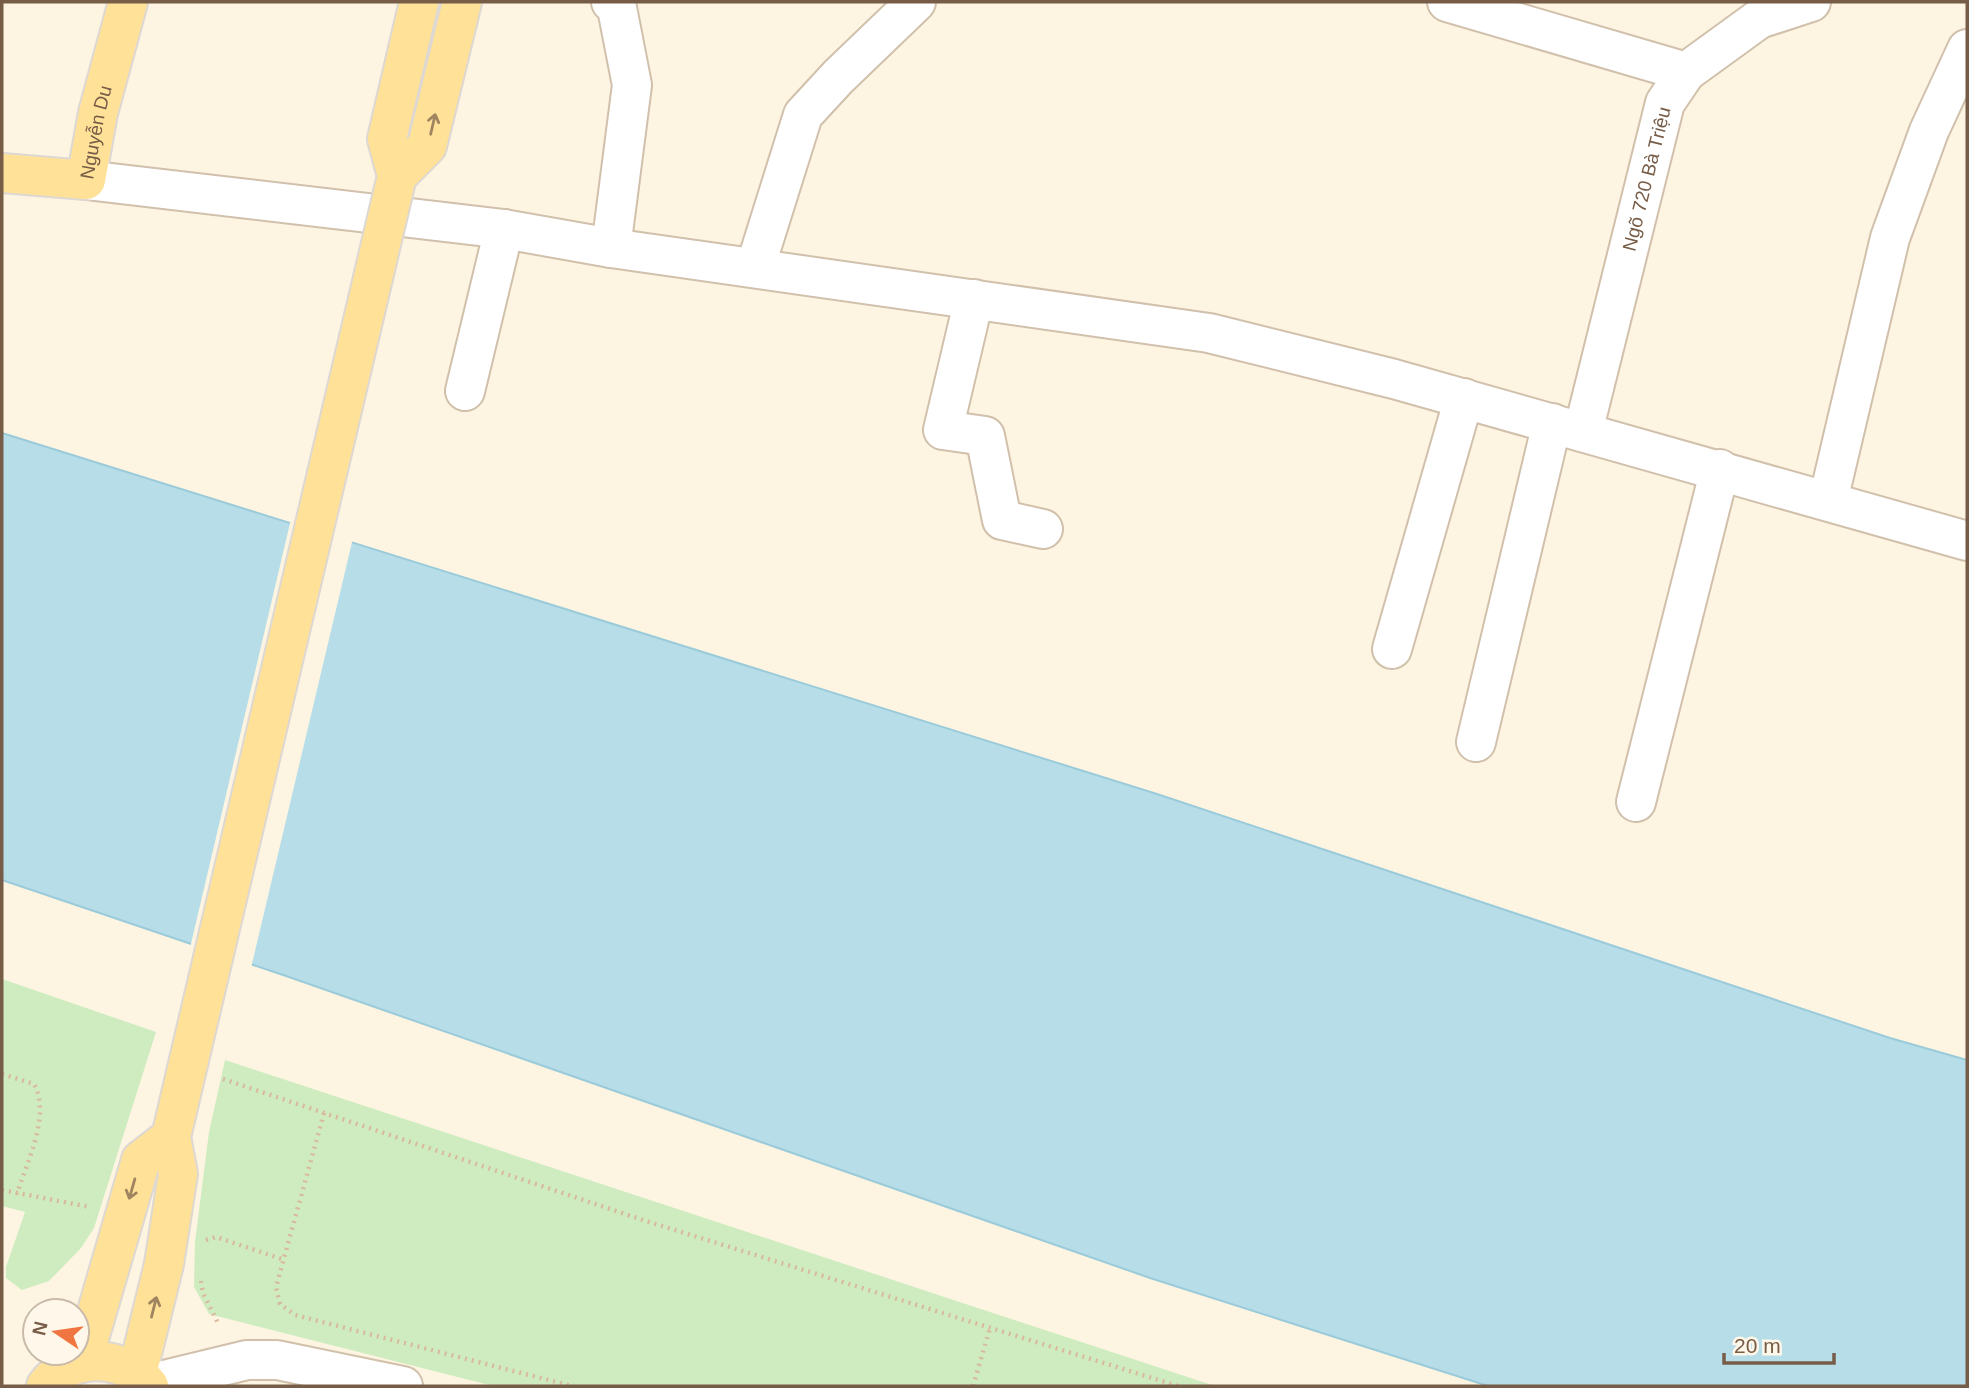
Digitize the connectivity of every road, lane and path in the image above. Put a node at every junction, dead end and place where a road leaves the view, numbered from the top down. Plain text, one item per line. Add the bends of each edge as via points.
1 (128, 2) edge
2 (419, 2) edge
3 (462, 2) edge
4 (916, 2) edge
5 (1447, 2) edge
6 (1811, 2) edge
7 (619, 4) edge
8 (1967, 48) edge
9 (1686, 72) junction
10 (2, 173) edge
11 (86, 180) junction
12 (395, 185) junction
13 (504, 229) junction
14 (611, 248) junction
15 (755, 268) junction
16 (974, 299) junction
17 (465, 391) dead end
18 (1464, 398) junction
19 (1567, 428) junction
20 (1720, 469) junction
21 (1828, 500) junction
22 (1043, 529) dead end
23 (1967, 541) edge
24 (1392, 649) dead end
25 (1476, 742) dead end
26 (1636, 802) dead end
27 (2, 1074) edge
28 (222, 1079) dead end
29 (324, 1113) junction
30 (171, 1137) junction
31 (2, 1190) edge
32 (17, 1194) junction
33 (90, 1207) dead end
34 (202, 1244) dead end
35 (285, 1260) junction
36 (199, 1272) dead end
37 (219, 1325) dead end
38 (990, 1328) junction
39 (91, 1332) edge
40 (91, 1362) edge
41 (72, 1367) edge
42 (145, 1381) edge
43 (46, 1386) edge
44 (403, 1386) edge
45 (572, 1386) edge
46 (973, 1386) edge
47 (1178, 1386) edge

1 - 11 main road, Nguyễn Du via 98,113
2 - 12 main road via 387,139
12 -> 3 main road via 427,146
4 - 15 street via 803,115
5 - 9 street
6 - 9 street, Ngõ 720 Bà Triệu via 1759,19
7 - 14 street via 632,85
8 - 21 street via 1929,131 1890,238
9 - 19 street, Ngõ 720 Bà Triệu via 1665,103
10 - 11 main road, Nguyễn Du
11 - 13 street
12 - 30 main road, bridge
13 - 14 street
13 - 17 street
14 - 15 street
15 - 16 street
16 - 18 street via 1209,332
16 - 22 street via 943,430 985,436 1002,520
18 - 19 street
18 - 24 street
19 - 20 street
19 - 25 street, Ngõ 720 Bà Triệu
20 - 21 street
20 - 26 street
21 - 23 street
27 - 32 path via 34,1084 40,1096 41,1110
28 - 29 path
29 - 35 path
29 - 38 path via 649,1222
30 -> 39 main road via 141,1160
42 -> 30 main road via 178,1174
31 - 32 path
32 - 33 path
34 - 35 path via 216,1237
35 - 45 path via 277,1296 295,1315
36 - 37 path via 203,1293
38 - 46 path
38 - 47 path
40 - 42 main road via 101,1361
41 - 43 main road
42 - 44 street via 247,1360 277,1360

